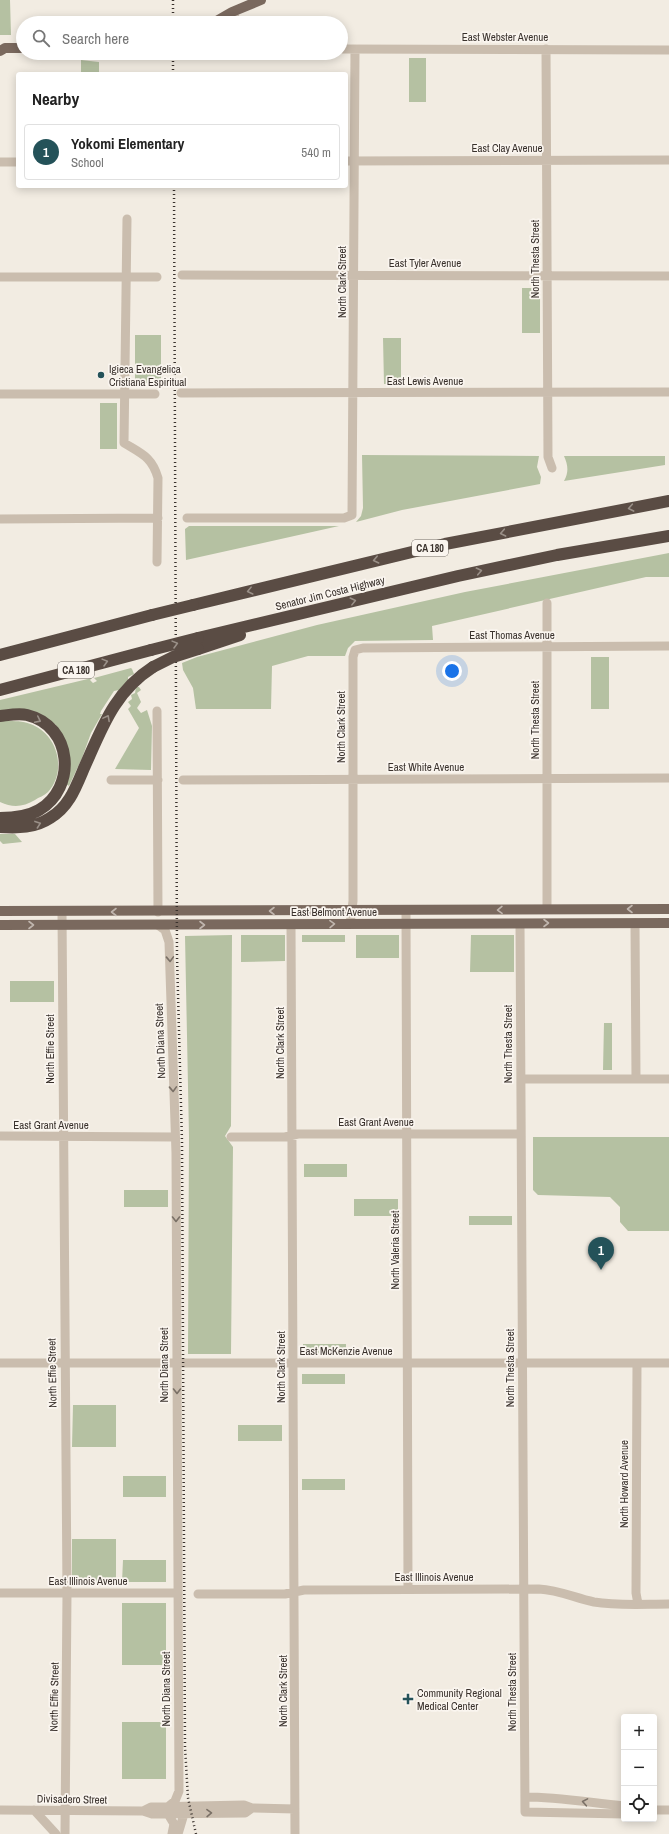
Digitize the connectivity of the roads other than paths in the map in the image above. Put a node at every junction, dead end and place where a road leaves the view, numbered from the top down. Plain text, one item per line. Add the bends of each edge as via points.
1 (261, 0) edge
2 (232, 12) junction
3 (225, 16) edge
4 (234, 16) edge
5 (2, 48) edge
6 (16, 48) edge
7 (546, 49) junction
8 (348, 50) edge
9 (355, 50) junction
10 (669, 50) edge
11 (546, 160) junction
12 (669, 160) edge
13 (350, 161) edge
14 (0, 162) edge
15 (16, 162) edge
16 (126, 219) dead end
17 (182, 275) dead end
18 (354, 275) junction
19 (157, 276) dead end
20 (547, 276) junction
21 (669, 276) edge
22 (0, 277) edge
23 (126, 277) junction
24 (669, 392) edge
25 (181, 393) dead end
26 (353, 393) junction
27 (547, 393) junction
28 (0, 394) edge
29 (124, 394) junction
30 (155, 394) dead end
31 (552, 468) dead end
32 (669, 501) edge
33 (158, 518) junction
34 (187, 518) dead end
35 (0, 519) edge
36 (669, 536) edge
37 (157, 562) dead end
38 (547, 603) dead end
39 (198, 644) junction
40 (669, 646) edge
41 (547, 647) junction
42 (355, 650) joint
43 (1, 651) edge
44 (0, 690) edge
45 (157, 711) dead end
46 (0, 716) edge
47 (547, 778) junction
48 (669, 778) edge
49 (354, 779) junction
50 (111, 780) dead end
51 (158, 780) junction
52 (183, 780) dead end
53 (0, 810) edge
54 (32, 813) junction
55 (0, 818) edge
56 (0, 827) edge
57 (547, 909) junction
58 (669, 909) edge
59 (406, 910) junction
60 (0, 911) edge
61 (352, 911) junction
62 (62, 912) junction
63 (158, 912) junction
64 (635, 923) junction
65 (669, 923) edge
66 (291, 924) junction
67 (350, 924) junction
68 (406, 924) junction
69 (520, 924) junction
70 (0, 925) edge
71 (62, 925) junction
72 (121, 925) junction
73 (158, 925) junction
74 (521, 1078) junction
75 (636, 1079) junction
76 (669, 1079) edge
77 (406, 1134) junction
78 (521, 1134) junction
79 (292, 1135) junction
80 (0, 1136) edge
81 (62, 1137) junction
82 (175, 1137) junction
83 (232, 1137) dead end
84 (0, 1363) edge
85 (64, 1363) junction
86 (176, 1363) junction
87 (293, 1363) junction
88 (408, 1363) junction
89 (522, 1363) junction
90 (637, 1363) junction
91 (669, 1363) edge
92 (408, 1589) junction
93 (523, 1589) junction
94 (295, 1592) junction
95 (0, 1593) edge
96 (67, 1593) junction
97 (177, 1593) junction
98 (198, 1594) dead end
99 (638, 1604) junction
100 (669, 1604) edge
101 (525, 1797) junction
102 (621, 1806) edge
103 (252, 1808) junction
104 (295, 1809) junction
105 (0, 1810) edge
106 (34, 1810) junction
107 (168, 1810) junction
108 (657, 1810) edge
109 (669, 1810) edge
110 (65, 1811) junction
111 (184, 1814) junction
112 (621, 1814) edge
113 (56, 1834) edge
114 (65, 1834) edge
115 (172, 1834) edge
116 (178, 1834) edge
117 (295, 1834) edge

1 - 2 main road
2 - 3 main road
2 - 4 street
5 - 6 main road
7 - 9 street, East Webster Avenue
7 - 10 street, East Webster Avenue
7 - 11 street, North Thesta Street
8 - 9 street, East Webster Avenue
9 - 13 street, North Clark Street
11 - 12 street, East Clay Avenue
11 - 13 street, East Clay Avenue
11 - 20 street, North Thesta Street
13 - 18 street, North Clark Street
14 - 15 street
16 - 23 street
17 - 18 street, East Tyler Avenue
18 - 20 street, East Tyler Avenue
18 - 26 street, North Clark Street
19 - 23 street
20 - 21 street, East Tyler Avenue
20 - 27 street, North Thesta Street
22 - 23 street
23 - 29 street
24 - 27 street, East Lewis Avenue
25 - 26 street, East Lewis Avenue
26 - 27 street, East Lewis Avenue
26 - 34 street, North Clark Street via 352,515 344,518
27 - 31 street, North Thesta Street via 548,457
28 - 29 street
29 - 30 street
29 - 33 street via 124,443 149,458 155,467 158,478
32 -> 43 highway, Senator Jim Costa Highway / CA 180, bridge via 445,544 152,615 83,625
33 - 35 street
33 - 37 street
39 -> 36 highway, Senator Jim Costa Highway / CA 180 via 315,611 458,576 557,555
38 - 41 street, North Thesta Street
44 -> 39 highway, Senator Jim Costa Highway / CA 180, bridge via 151,650
56 -> 39 highway, bridge via 19,828 37,824 50,818 64,806 75,789 103,724 119,697 134,681 153,667
40 - 41 street, East Thomas Avenue
41 - 42 street, East Thomas Avenue
41 - 47 street, North Thesta Street
42 - 49 street, North Clark Street
45 - 51 street
46 -> 54 highway via 16,714 34,718 56,734 64,749 65,767 61,786 51,800
47 - 48 street, East White Avenue
47 - 49 street, East White Avenue
47 - 57 street, North Thesta Street
49 - 52 street, East White Avenue
49 - 61 street, North Clark Street
50 - 51 street
51 - 63 street
53 - 54 highway via 21,814
54 - 55 highway via 15,818
58 -> 57 main road, East Belmont Avenue
57 -> 59 main road, East Belmont Avenue
59 - 61 main road, East Belmont Avenue
59 - 68 street, North Valeria Street
60 - 62 main road, East Belmont Avenue
61 -> 63 main road, East Belmont Avenue
61 - 67 street, North Clark Street
63 -> 62 main road, East Belmont Avenue
62 - 71 street, North Effie Street
63 - 72 main road via 156,917 129,918
64 - 65 main road, East Belmont Avenue
69 -> 64 main road, East Belmont Avenue
64 - 75 street
66 -> 67 main road, East Belmont Avenue
73 -> 66 main road, East Belmont Avenue
66 - 79 street, North Clark Street
67 - 68 main road, East Belmont Avenue
68 - 69 main road, East Belmont Avenue
68 - 77 street, North Valeria Street
69 - 74 street, North Thesta Street
70 -> 71 main road, East Belmont Avenue
71 - 72 main road, East Belmont Avenue
71 - 81 street, North Effie Street
72 - 73 main road, East Belmont Avenue
73 -> 82 street, North Diana Street via 165,930 169,942
74 - 75 street
74 - 78 street, North Thesta Street
75 - 76 street
77 - 78 street, East Grant Avenue
77 - 79 street, East Grant Avenue
77 - 88 street, North Valeria Street
78 - 89 street, North Thesta Street
79 - 83 street, East Grant Avenue
79 - 87 street, North Clark Street
80 - 81 street, East Grant Avenue
81 - 82 street, East Grant Avenue
81 - 85 street, North Effie Street
82 -> 86 street, North Diana Street
84 - 85 street, East McKenzie Avenue
85 - 86 street, East McKenzie Avenue
85 - 96 street, North Effie Street
86 - 87 street, East McKenzie Avenue
86 -> 97 street, North Diana Street
87 - 88 street, East McKenzie Avenue
87 - 94 street, North Clark Street
88 - 89 street, East McKenzie Avenue
88 - 92 street, North Valeria Street
89 - 90 street, East McKenzie Avenue
89 - 93 street, North Thesta Street
90 - 91 street, East McKenzie Avenue
90 - 99 street, North Howard Avenue
92 - 93 street, East Illinois Avenue
92 - 94 street, East Illinois Avenue
93 - 99 street, East Illinois Avenue via 548,1589 605,1603
93 - 101 street, North Thesta Street
94 - 98 street, East Illinois Avenue
94 - 104 street, North Clark Street
95 - 96 street, East Illinois Avenue
96 - 97 street, East Illinois Avenue
96 - 110 street, North Effie Street
97 - 107 street, North Diana Street via 179,1791
99 - 100 street, East Illinois Avenue
102 -> 101 street via 561,1798
101 - 112 street, North Thesta Street via 525,1812
103 - 104 street, Divisadero Street
103 - 107 street, Divisadero Street via 244,1805
111 -> 103 street, Divisadero Street via 244,1813
104 - 117 street, North Clark Street
105 - 106 street, Divisadero Street
106 - 110 street, Divisadero Street
106 - 113 street
107 - 110 street, Divisadero Street via 152,1814 143,1811
107 - 111 street, Divisadero Street
107 - 115 street via 174,1824
108 - 109 street
110 - 114 street, North Effie Street
111 - 116 street

